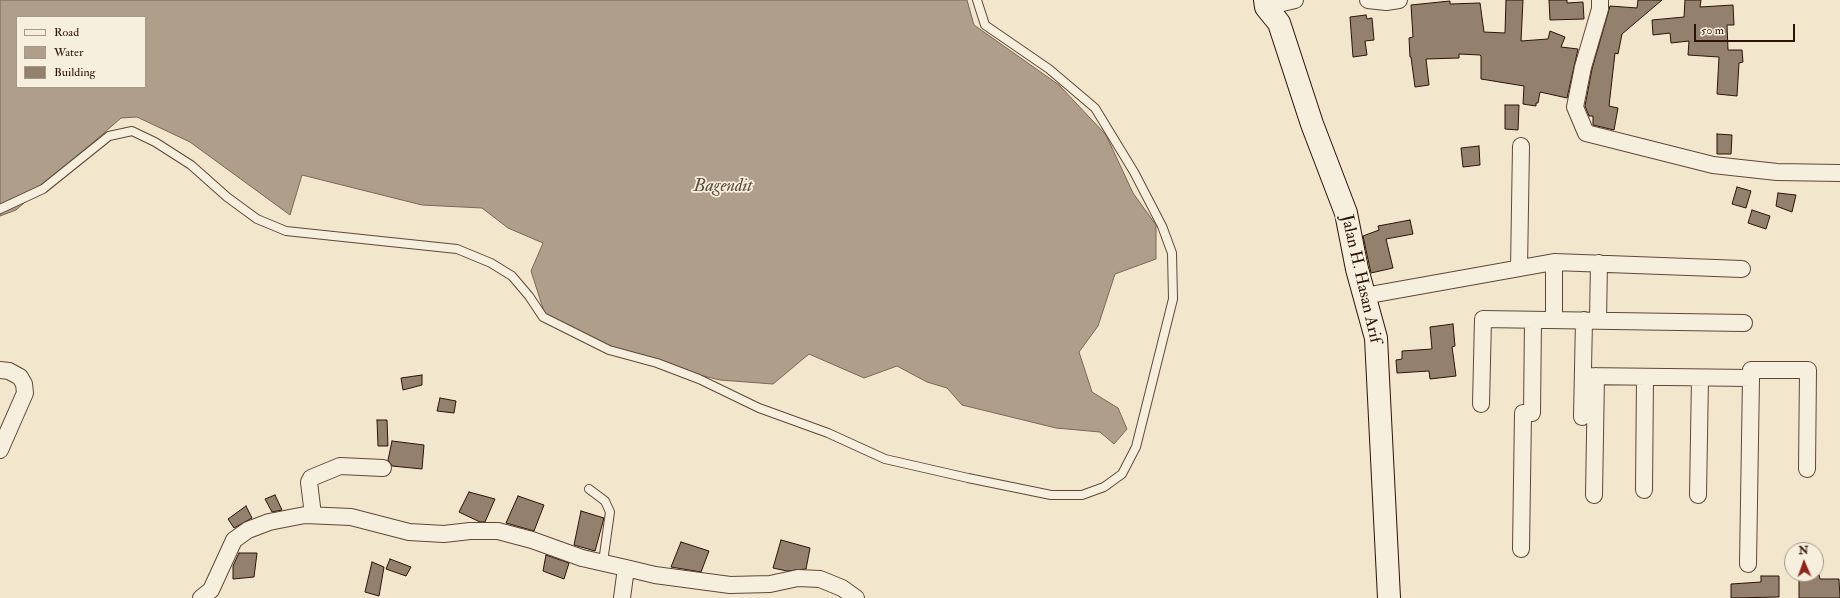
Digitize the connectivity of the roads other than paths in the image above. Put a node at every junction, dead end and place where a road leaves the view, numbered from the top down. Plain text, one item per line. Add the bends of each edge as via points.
1 (977, 0) edge
2 (1295, 0) edge
3 (1368, 0) edge
4 (1399, 0) edge
5 (1600, 0) edge
6 (1265, 3) edge
7 (1521, 146) dead end
8 (1840, 173) edge
9 (0, 209) edge
10 (1554, 262) junction
11 (1599, 263) junction
12 (1519, 268) junction
13 (1742, 269) dead end
14 (1364, 296) junction
15 (1533, 320) junction
16 (1554, 320) junction
17 (1591, 320) junction
18 (1744, 323) dead end
19 (0, 370) edge
20 (1590, 376) junction
21 (1645, 377) junction
22 (1700, 378) junction
23 (1751, 378) junction
24 (1481, 404) dead end
25 (1582, 417) dead end
26 (0, 450) edge
27 (383, 468) dead end
28 (1807, 469) dead end
29 (590, 489) dead end
30 (1644, 490) dead end
31 (1594, 495) dead end
32 (1698, 495) dead end
33 (313, 515) junction
34 (1521, 549) dead end
35 (603, 562) junction
36 (1748, 564) dead end
37 (626, 568) junction
38 (202, 598) edge
39 (622, 598) edge
40 (856, 598) edge
41 (1389, 598) edge

1 - 9 lane via 985,25 1049,70 1095,108 1134,172 1162,226 1172,253 1173,299 1136,447 1122,474 1104,487 1082,495 1052,496 885,459 828,433 759,408 692,376 609,350 543,317 512,276 491,262 457,249 286,231 257,220 192,165 132,131 109,136 43,189
2 - 6 street
3 - 4 street
5 - 8 street via 1600,9 1583,67 1575,107 1586,134 1713,166
6 - 14 main road, Jalan H. Hasan Arif via 1279,23 1312,124 1346,213
7 - 12 street
10 - 11 street
10 - 12 street
10 - 16 street
11 - 13 street
11 - 17 street
12 - 14 street
14 - 41 main road, Jalan H. Hasan Arif via 1376,338
15 - 16 street
15 - 24 street via 1482,319
15 - 34 street via 1532,413 1523,413
16 - 17 street
17 - 18 street
17 - 20 street
19 - 26 street via 9,371 20,377 25,393
20 - 21 street
20 - 25 street
20 - 31 street
21 - 22 street
21 - 30 street
22 - 23 street
22 - 32 street
23 - 28 street via 1751,370 1808,370
23 - 36 street
27 - 33 street via 340,466 310,478
29 - 35 lane via 605,502 610,512
33 - 35 street via 351,517 409,532 444,534 498,531 582,558
33 - 38 street via 269,522 248,530 234,540 211,590
35 - 37 street
37 - 39 street
37 - 40 street via 656,575 730,585 770,584 798,578 820,579 842,588

